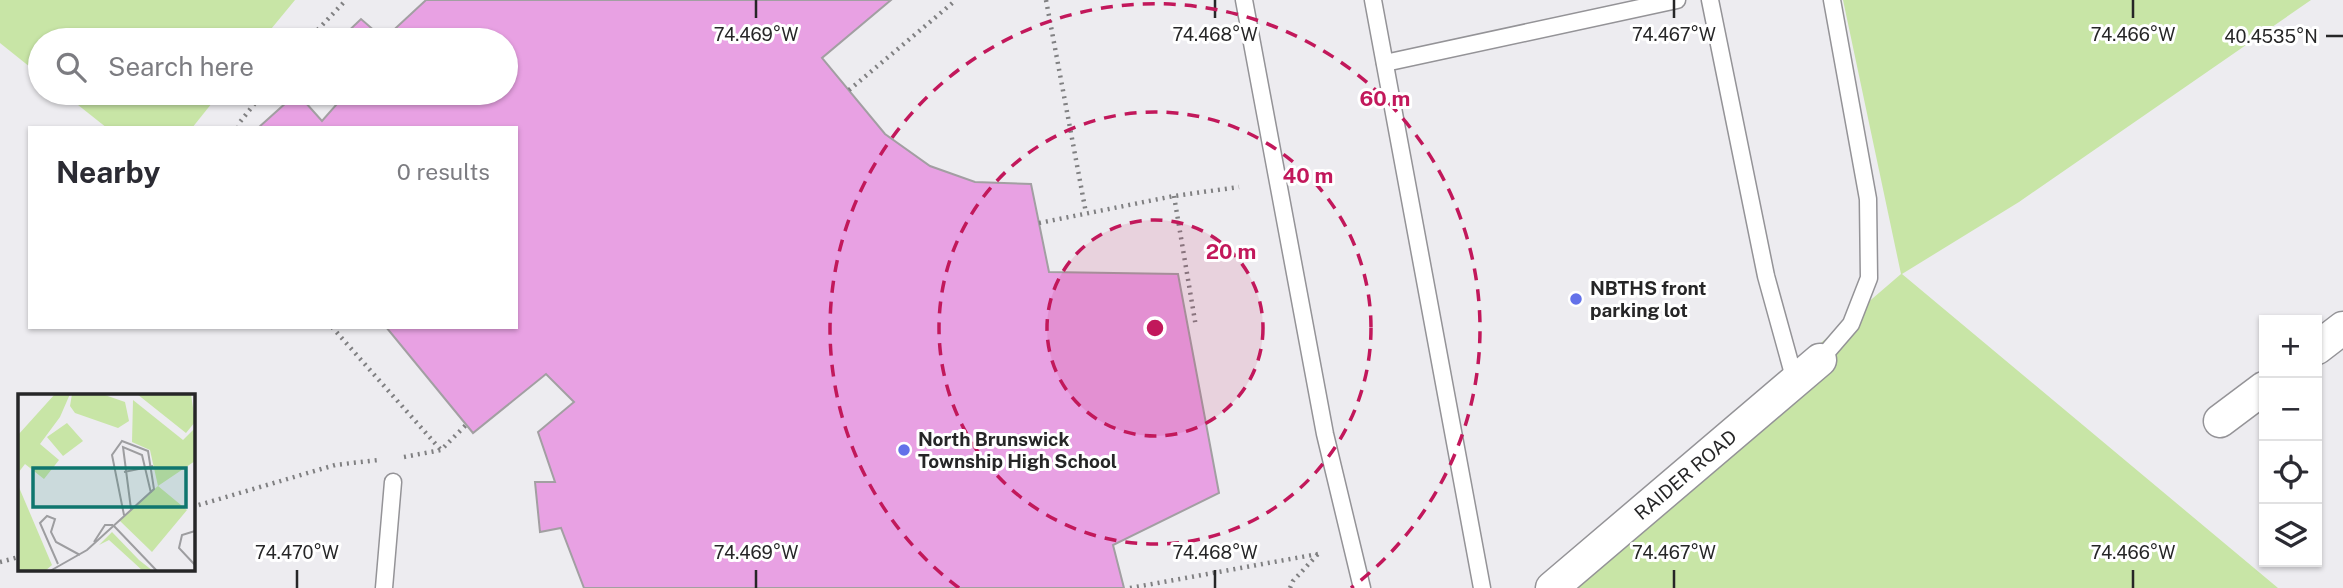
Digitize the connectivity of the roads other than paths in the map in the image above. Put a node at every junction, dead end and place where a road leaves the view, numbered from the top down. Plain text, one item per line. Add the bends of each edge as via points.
1 (1244, 0) edge
2 (1373, 0) edge
3 (1677, 0) edge
4 (1710, 0) edge
5 (1832, 0) edge
6 (1385, 63) junction
7 (2343, 328) edge
8 (2322, 344) edge
9 (1820, 360) joint
10 (1795, 381) junction
11 (2259, 391) edge
12 (2220, 421) dead end
13 (393, 482) dead end
14 (384, 588) edge
15 (1362, 588) edge
16 (1482, 588) edge
17 (1552, 588) edge

1 - 15 lane via 1325,434
2 - 6 lane
3 - 6 lane
4 - 10 lane via 1766,276
5 - 9 lane via 1868,199 1869,278 1851,324
6 - 16 lane
7 - 8 street
9 - 10 street, RAIDER ROAD
10 - 17 street, RAIDER ROAD
11 - 12 street
13 - 14 lane

